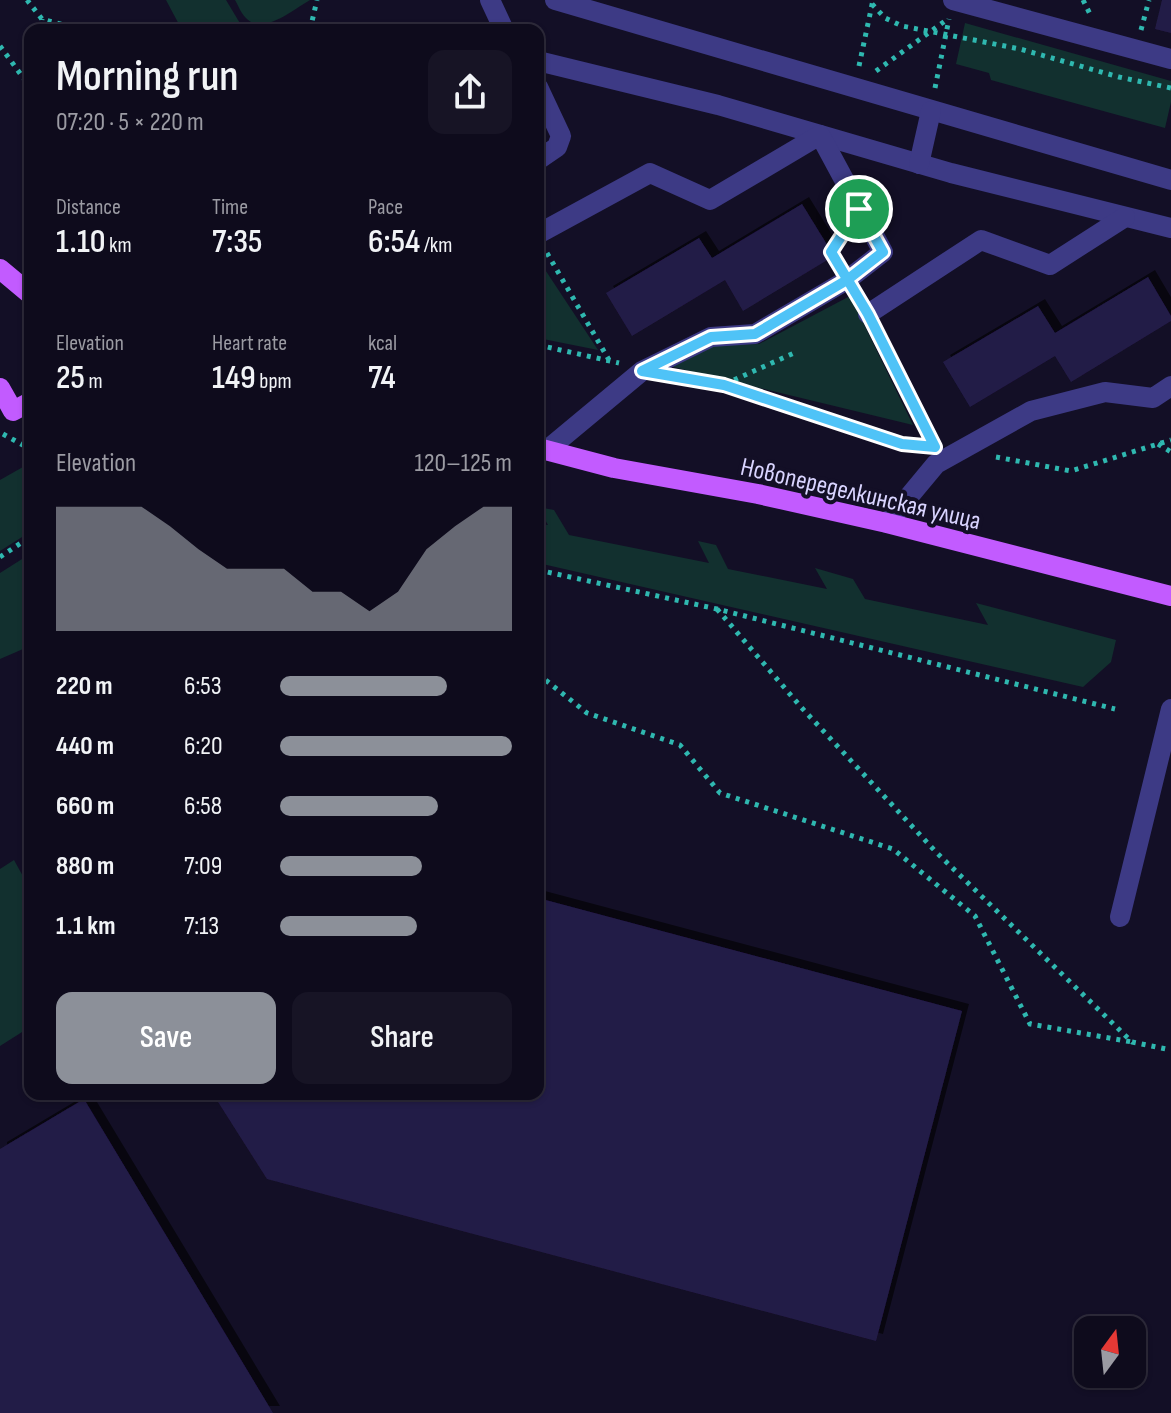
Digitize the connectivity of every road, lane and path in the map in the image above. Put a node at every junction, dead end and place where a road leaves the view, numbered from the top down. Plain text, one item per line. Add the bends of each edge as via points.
1 (27, 0) edge
2 (317, 0) edge
3 (490, 0) edge
4 (555, 0) edge
5 (873, 2) edge
6 (951, 9) edge
7 (42, 19) junction
8 (42, 24) edge
9 (60, 24) edge
10 (311, 24) edge
11 (497, 24) edge
12 (931, 32) junction
13 (946, 35) junction
14 (0, 46) edge
15 (1171, 59) edge
16 (544, 62) edge
17 (24, 79) edge
18 (855, 86) junction
19 (1171, 88) edge
20 (544, 100) edge
21 (931, 111) junction
22 (820, 135) junction
23 (544, 156) edge
24 (919, 164) junction
25 (1171, 180) edge
26 (859, 209) junction
27 (1125, 217) junction
28 (1171, 228) edge
29 (544, 238) edge
30 (544, 247) edge
31 (0, 269) edge
32 (847, 280) junction
33 (24, 289) edge
34 (868, 314) joint
35 (544, 346) edge
36 (794, 353) dead end
37 (609, 360) junction
38 (642, 371) junction
39 (724, 385) junction
40 (1171, 386) edge
41 (0, 388) edge
42 (14, 410) edge
43 (0, 433) edge
44 (1171, 440) edge
45 (1158, 444) junction
46 (24, 446) edge
47 (544, 447) edge
48 (544, 450) edge
49 (959, 451) junction
50 (1171, 452) edge
51 (887, 523) junction
52 (24, 541) edge
53 (0, 557) edge
54 (544, 571) edge
55 (1171, 596) edge
56 (717, 609) junction
57 (544, 679) edge
58 (1115, 709) dead end
59 (1171, 709) edge
60 (1120, 917) dead end
61 (1132, 1042) junction
62 (1171, 1050) edge

1 - 7 path
2 - 10 path
3 - 11 street
4 - 18 street
5 - 12 path via 894,23
5 - 18 path
6 - 12 path
6 - 13 path
6 - 15 street
7 - 8 path
7 - 9 path
12 - 13 path
12 - 18 path
13 - 19 path
13 - 21 path
14 - 17 path
16 - 22 street
18 - 21 street
20 - 23 street via 561,136 557,147
21 - 24 street
21 - 25 street
22 - 24 street
22 - 26 street
22 - 29 street via 710,200 650,173
24 - 27 street
26 - 32 path via 831,252
26 - 32 street via 883,252
27 - 28 street
27 - 34 street via 1050,265 981,240
30 - 37 path
31 - 33 main road
32 - 38 street via 755,334 711,337
34 - 39 path via 935,447 902,444
35 - 37 path
36 - 39 path
37 - 38 path
38 - 39 path
38 - 47 street
40 - 49 street via 1153,398 1105,392 1031,411
41 - 42 main road
43 - 46 path
44 - 45 path
45 - 49 path via 1071,471
45 - 50 path
48 - 51 main road, Новопеределкинская улица
49 - 51 street via 936,464
51 - 55 main road, Новопеределкинская улица
52 - 53 path
54 - 56 path
56 - 58 path
56 - 61 path via 936,852
57 - 61 path via 587,713 680,745 720,793 893,849 975,916 1030,1024
59 - 60 street
61 - 62 path

